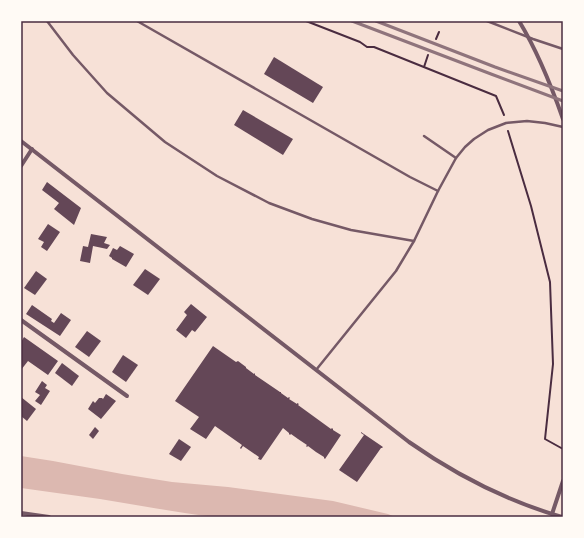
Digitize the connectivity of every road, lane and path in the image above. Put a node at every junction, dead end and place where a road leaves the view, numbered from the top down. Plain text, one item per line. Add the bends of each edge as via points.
1 (47, 21) edge
2 (137, 21) edge
3 (307, 21) edge
4 (487, 21) edge
5 (519, 21) edge
6 (439, 32) dead end
7 (436, 39) dead end
8 (563, 49) edge
9 (428, 54) dead end
10 (424, 67) junction
11 (504, 116) dead end
12 (563, 119) edge
13 (563, 127) edge
14 (508, 131) dead end
15 (424, 136) dead end
16 (21, 141) edge
17 (32, 149) junction
18 (456, 158) junction
19 (21, 166) edge
20 (438, 191) junction
21 (414, 241) junction
22 (21, 320) edge
23 (316, 371) junction
24 (127, 396) dead end
25 (563, 448) edge
26 (563, 481) edge
27 (21, 513) edge
28 (552, 514) junction
29 (49, 517) edge
30 (562, 517) edge

1 - 21 lane via 107,93 165,142 217,176 269,203 312,219 351,230
2 - 20 lane
3 - 10 path via 367,47 374,47
4 - 8 lane
5 - 12 street via 540,61
6 - 7 path
9 - 10 path
10 - 11 path via 496,96
13 - 18 lane via 527,121 506,123 474,139
14 - 25 path via 531,206 550,282 552,364 545,439
15 - 18 lane
16 - 17 street
17 - 19 street
17 - 23 street
18 - 20 lane
20 - 21 lane
21 - 23 lane via 396,271
22 - 24 street
23 - 28 street via 433,459 484,488
26 - 28 street
27 - 29 street
28 - 30 street

